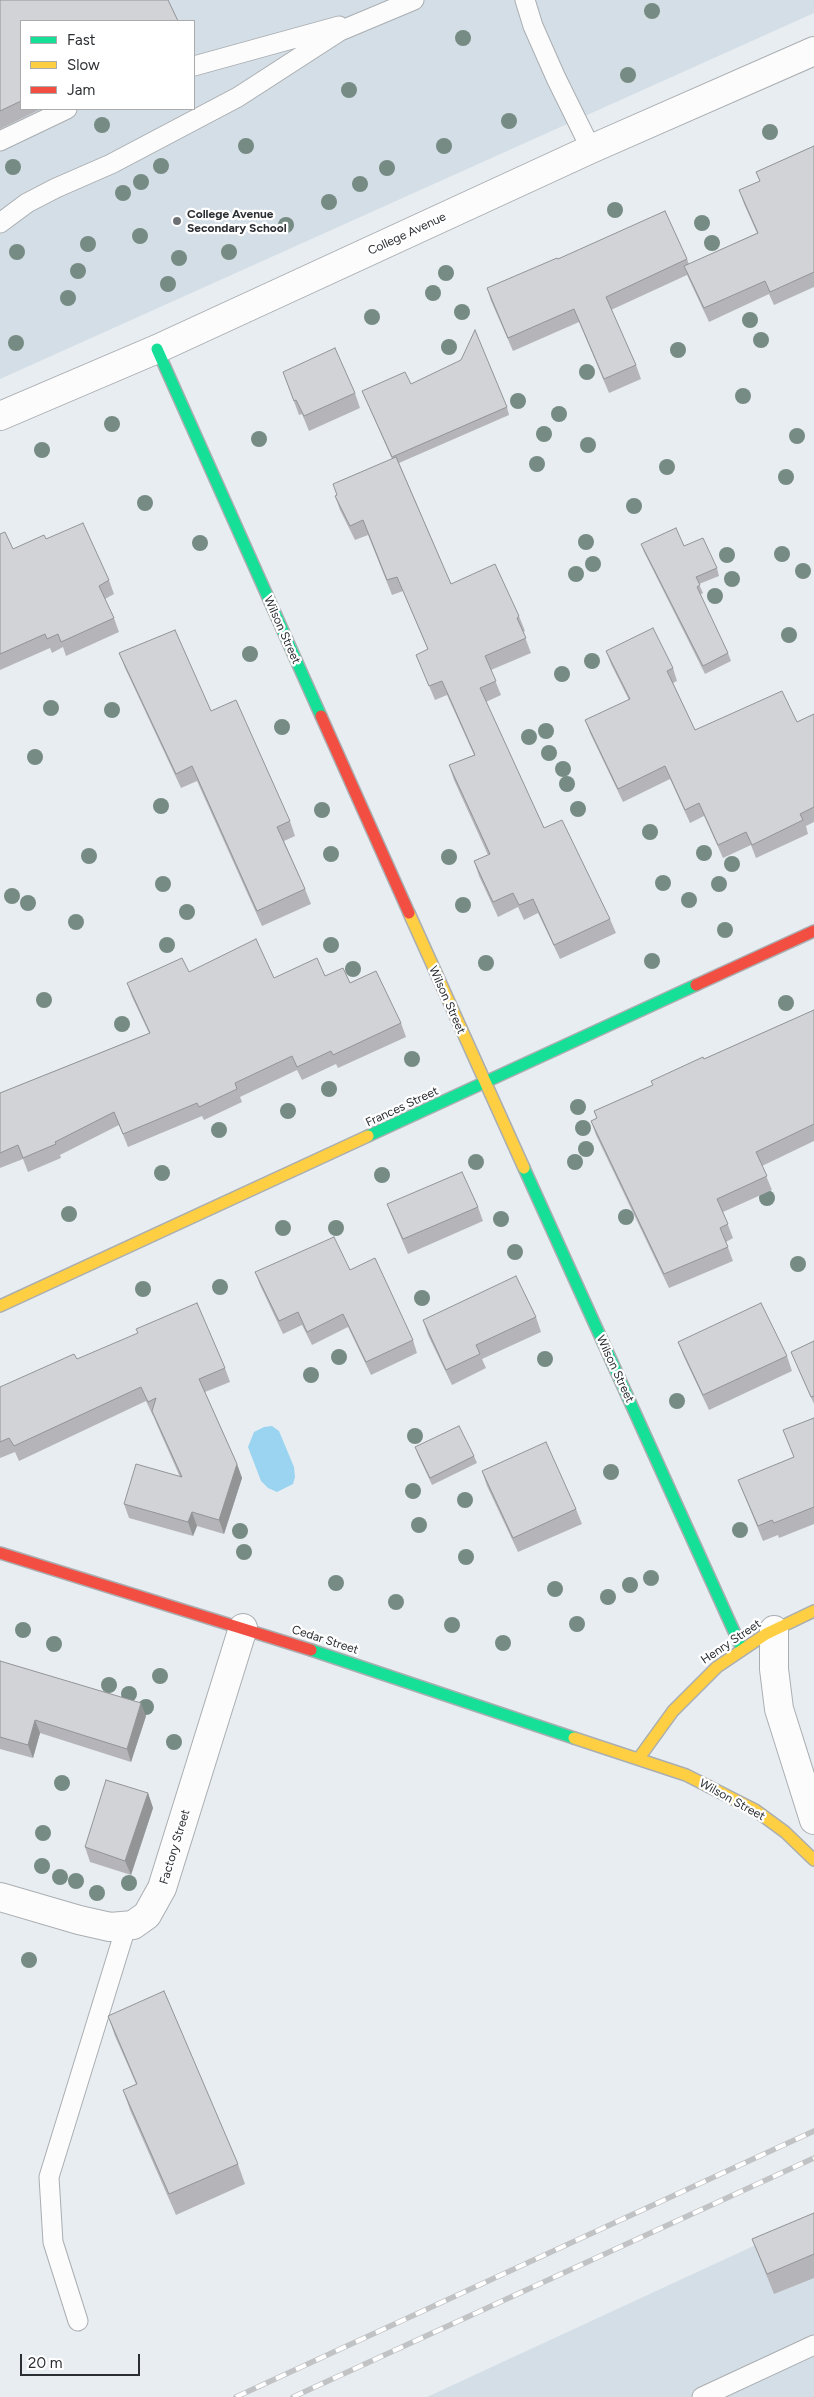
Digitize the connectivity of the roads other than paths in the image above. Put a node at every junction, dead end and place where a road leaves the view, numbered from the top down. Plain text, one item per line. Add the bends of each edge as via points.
1 (414, 0) edge
2 (525, 0) edge
3 (378, 14) junction
4 (814, 51) edge
5 (195, 66) edge
6 (65, 110) edge
7 (0, 141) edge
8 (591, 150) junction
9 (0, 224) edge
10 (157, 349) junction
11 (0, 416) edge
12 (814, 932) edge
13 (485, 1084) junction
14 (0, 1306) edge
15 (0, 1553) edge
16 (814, 1611) edge
17 (243, 1628) junction
18 (774, 1630) junction
19 (742, 1649) junction
20 (639, 1758) junction
21 (814, 1820) edge
22 (814, 1860) edge
23 (0, 1896) edge
24 (126, 1927) junction
25 (78, 2321) dead end
26 (814, 2345) edge
27 (702, 2397) edge

1 - 3 lane
2 - 8 lane via 552,70
3 - 5 lane
3 - 9 lane via 340,31 231,102 27,203
4 - 8 street, College Avenue
6 - 7 lane
8 - 10 street, College Avenue
10 - 11 street, College Avenue
10 - 13 street, Wilson Street
12 - 13 street, Frances Street
13 - 14 street, Frances Street
13 - 19 street, Wilson Street
15 - 17 street, Cedar Street
16 - 18 street, Henry Street
17 - 20 street, Cedar Street
17 - 24 street, Factory Street via 159,1898 147,1915
18 - 19 street, Henry Street
18 - 21 street via 779,1709
19 - 20 street, Henry Street via 699,1683 673,1711
20 - 22 street, Wilson Street via 686,1775 755,1810 785,1832
23 - 24 street via 79,1920
24 - 25 lane via 49,2177 53,2242
26 - 27 lane

